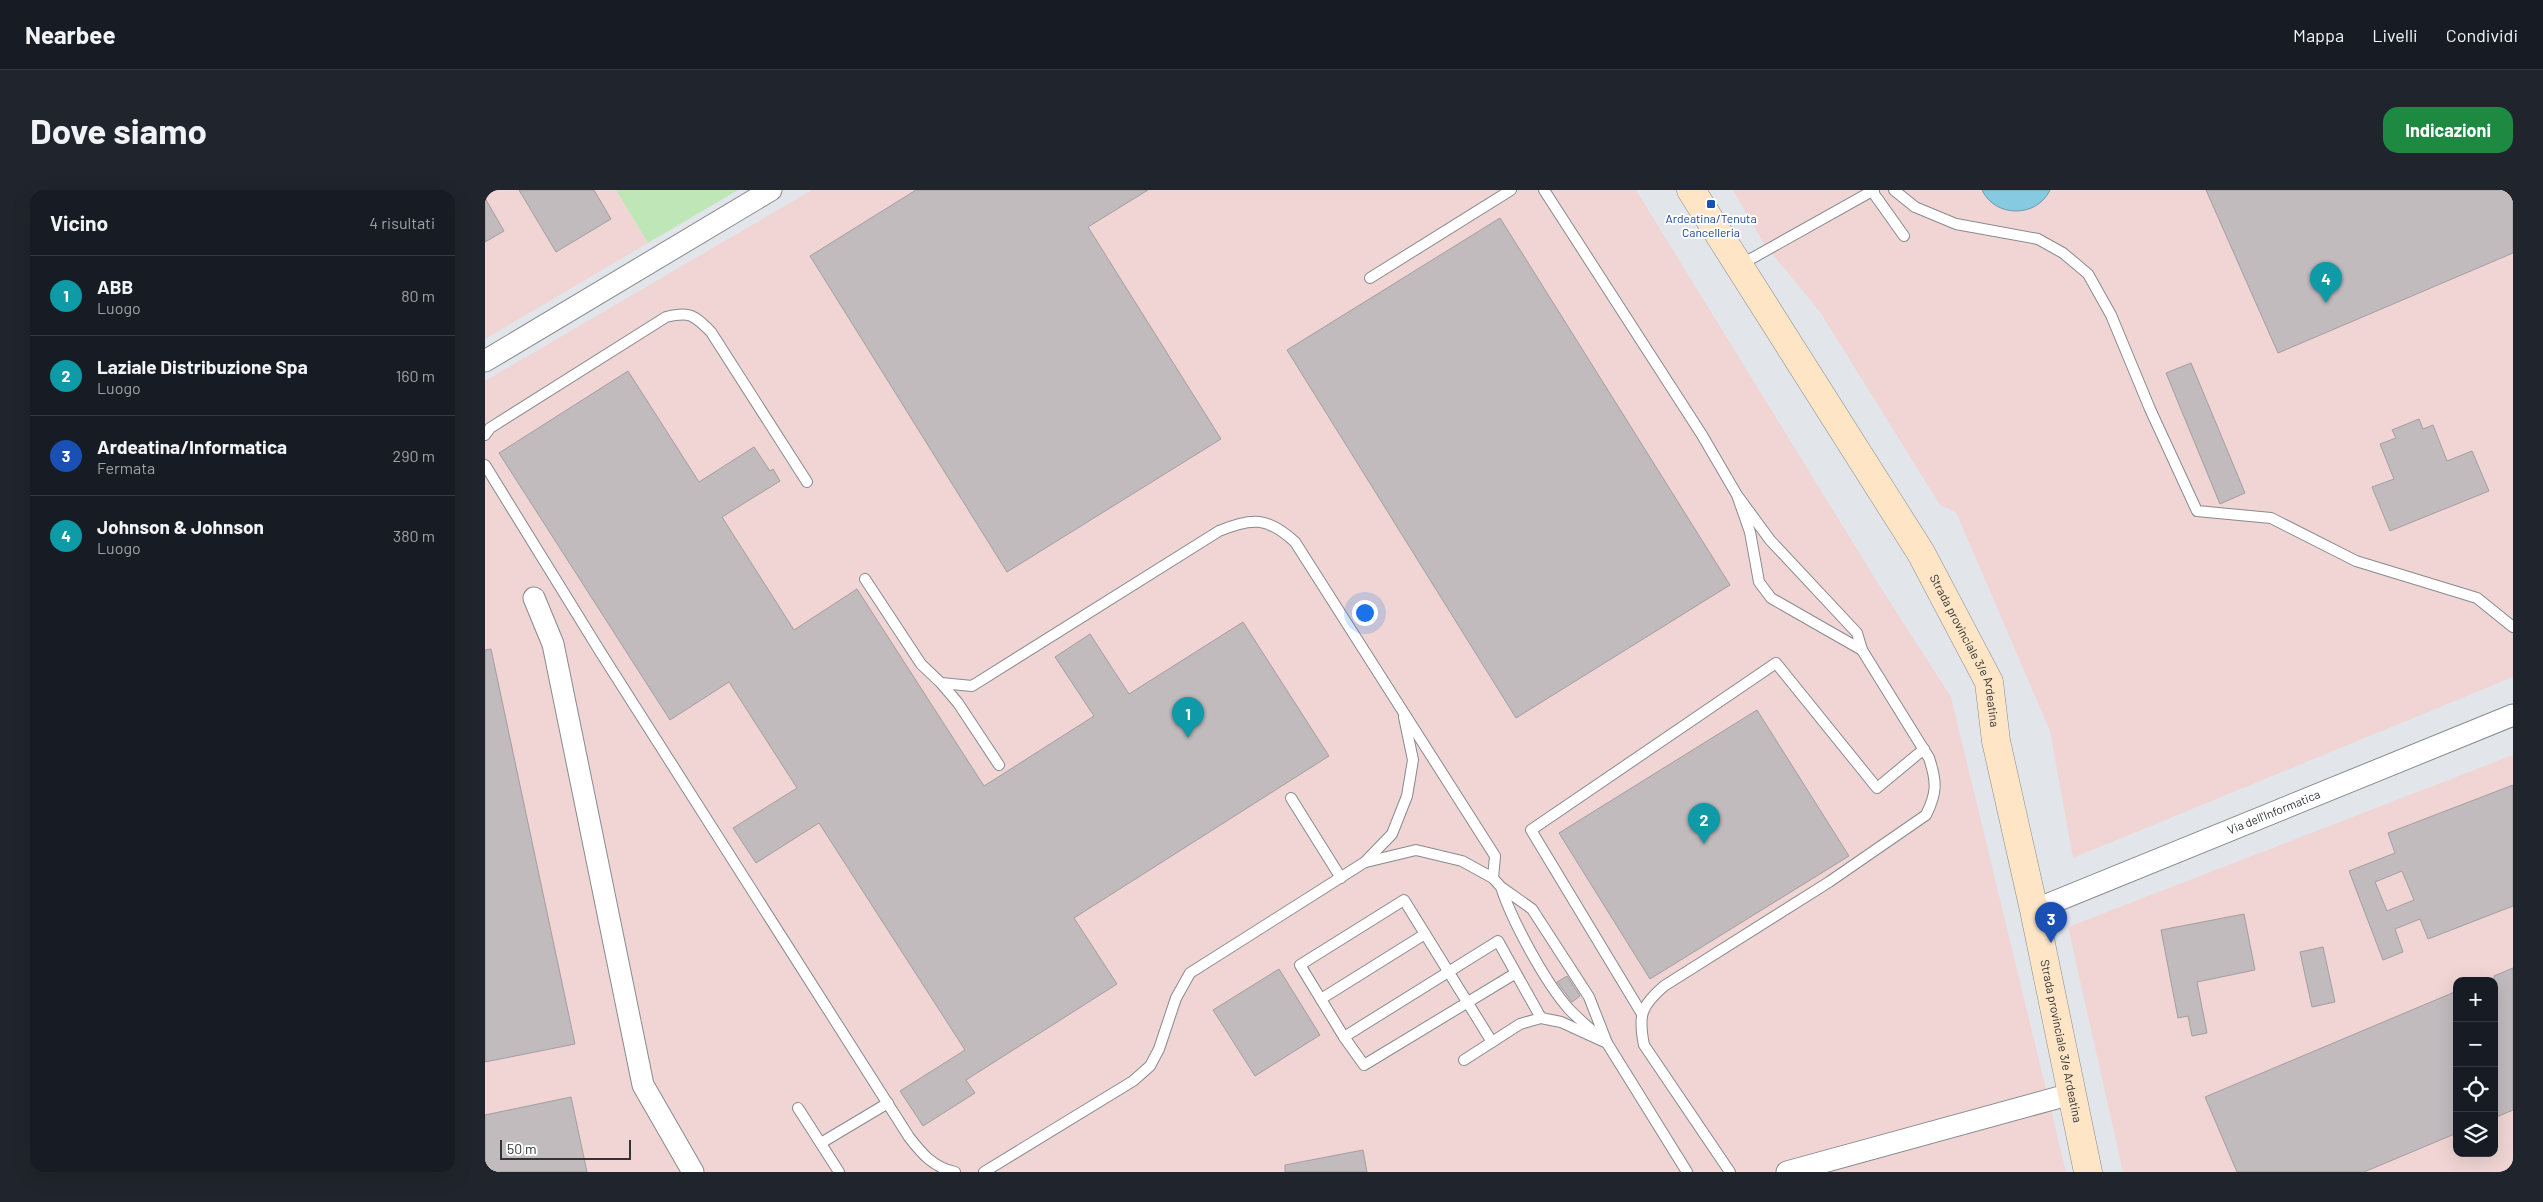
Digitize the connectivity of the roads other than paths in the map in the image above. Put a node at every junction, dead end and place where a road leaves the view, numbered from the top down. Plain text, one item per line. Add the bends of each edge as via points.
1 (771, 190) edge
2 (1511, 190) edge
3 (1544, 190) edge
4 (1691, 190) edge
5 (1873, 190) edge
6 (1893, 190) edge
7 (1904, 236) dead end
8 (1739, 265) junction
9 (1370, 278) dead end
10 (485, 361) edge
11 (485, 435) edge
12 (485, 466) edge
13 (807, 482) dead end
14 (1737, 495) junction
15 (865, 579) dead end
16 (534, 598) dead end
17 (2513, 627) edge
18 (1862, 650) junction
19 (941, 683) junction
20 (972, 686) junction
21 (958, 703) junction
22 (1403, 712) junction
23 (2513, 715) edge
24 (1924, 749) junction
25 (999, 765) dead end
26 (1291, 798) dead end
27 (1365, 862) junction
28 (1341, 878) junction
29 (1493, 878) junction
30 (1501, 887) junction
31 (2034, 910) junction
32 (1425, 934) junction
33 (1449, 971) junction
34 (1516, 973) junction
35 (1321, 999) junction
36 (1468, 1002) junction
37 (1642, 1014) junction
38 (1541, 1018) junction
39 (1344, 1037) junction
40 (1492, 1042) junction
41 (1607, 1043) junction
42 (1463, 1060) dead end
43 (2071, 1094) junction
44 (888, 1103) junction
45 (798, 1108) dead end
46 (821, 1143) junction
47 (693, 1172) edge
48 (839, 1172) edge
49 (955, 1172) edge
50 (984, 1172) edge
51 (1687, 1172) edge
52 (1730, 1172) edge
53 (1787, 1172) edge
54 (2088, 1172) edge

1 - 10 street
2 - 9 lane
3 - 14 lane via 1702,435
4 - 8 main road, Strada provinciale 3/e Ardeatina
5 - 7 lane
5 - 8 lane
6 - 17 lane via 1915,207 1956,224 2038,239 2063,252 2088,274 2111,315 2197,511 2271,518 2356,561 2477,598
8 - 31 main road, Strada provinciale 3/e Ardeatina via 1921,554 1989,682 1996,742
11 - 13 lane via 489,428 666,317 681,313 692,315 711,332
12 - 44 lane
14 - 18 lane via 1770,540 1857,633
14 - 18 lane via 1750,532 1759,582 1771,598
15 - 19 lane via 921,664
16 - 47 street via 553,644 643,1085
18 - 24 lane
19 - 20 lane
19 - 21 lane
20 - 21 lane
20 - 22 lane via 1219,531 1242,521 1262,522 1281,530 1295,542
21 - 25 lane
22 - 27 lane via 1413,760 1407,796 1392,834
22 - 29 lane via 1495,856
23 - 31 street, Via dell'Informatica
24 - 37 lane via 1935,776 1935,798 1926,815 1829,882 1665,986 1647,1001
24 - 37 lane via 1877,788 1775,662 1531,830
26 - 28 lane
27 - 28 lane
27 - 29 lane via 1416,850 1462,861
28 - 50 lane via 1189,973 1176,998 1151,1066 1133,1081
29 - 30 lane
30 - 41 lane via 1507,906 1563,1001
30 - 41 lane via 1532,909 1589,996
31 - 43 main road, Strada provinciale 3/e Ardeatina
32 - 33 lane
32 - 35 lane
32 - 35 lane via 1404,900 1300,965
33 - 34 lane via 1498,941
33 - 36 lane
33 - 39 lane
34 - 36 lane
34 - 38 lane
35 - 39 lane
36 - 39 lane via 1364,1065
36 - 40 lane
37 - 52 lane via 1644,1045
38 - 40 lane via 1520,1024
38 - 41 lane via 1561,1022
40 - 42 lane
41 - 51 lane
43 - 53 street
43 - 54 main road, Strada provinciale 3/e Ardeatina
44 - 46 lane
44 - 49 lane via 923,1157
45 - 46 lane
46 - 48 lane

